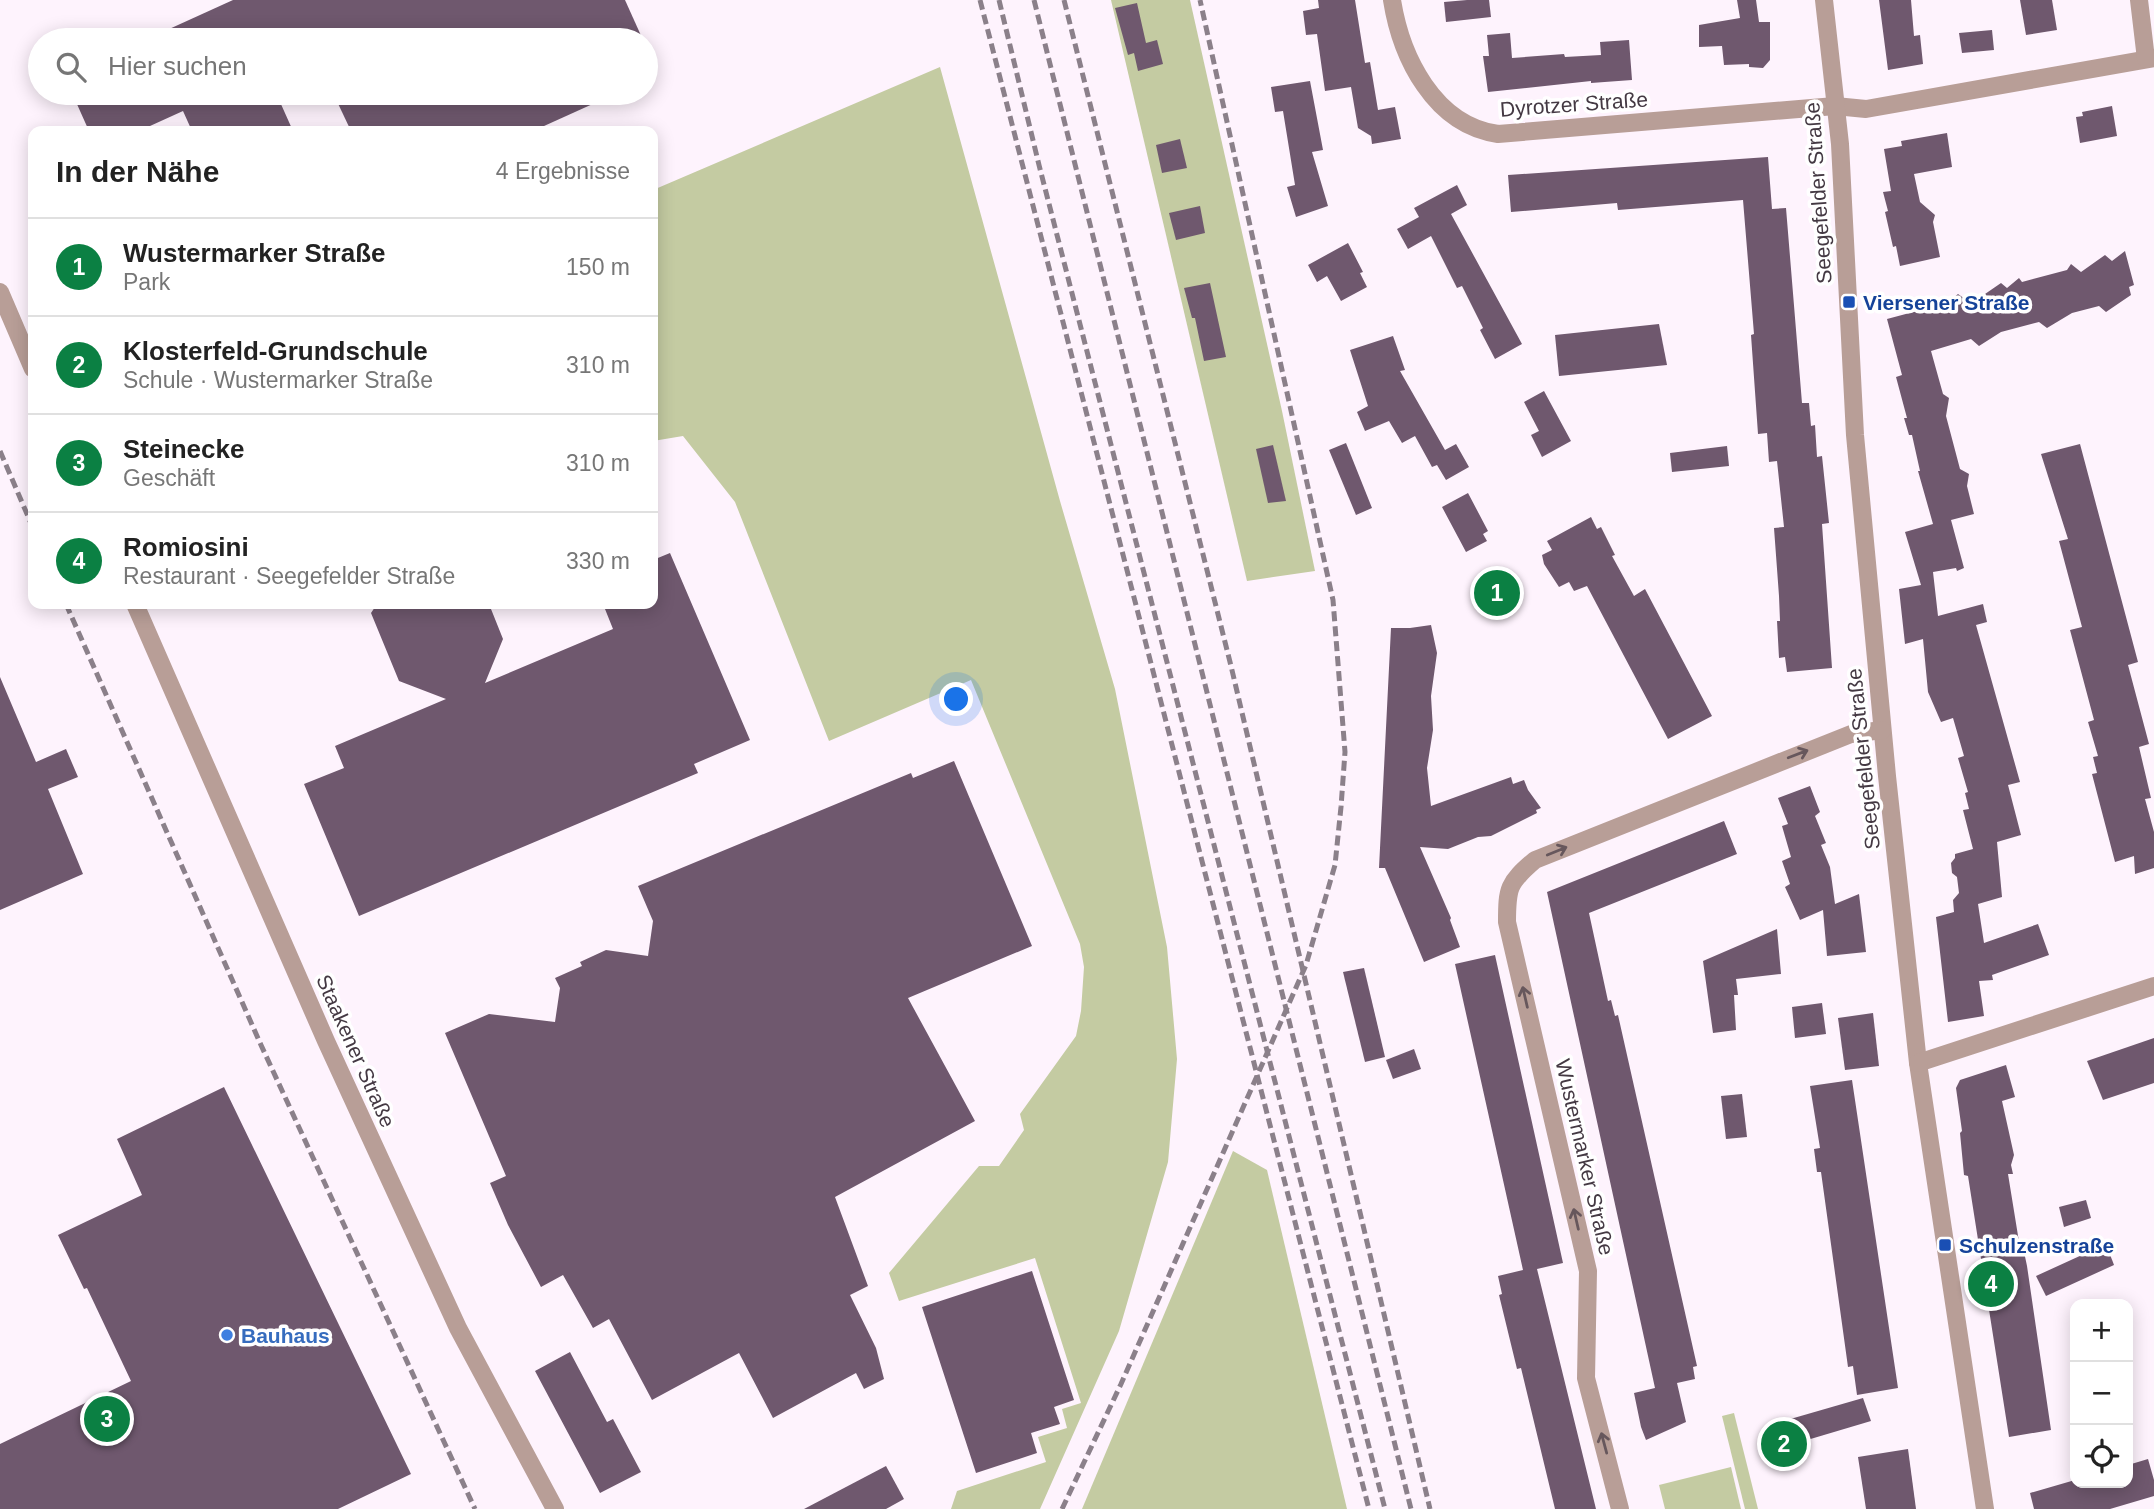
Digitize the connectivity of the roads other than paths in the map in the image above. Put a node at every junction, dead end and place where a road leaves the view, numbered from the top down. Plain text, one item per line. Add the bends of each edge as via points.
1 (1392, 0) edge
2 (1824, 0) edge
3 (2139, 0) edge
4 (2150, 59) edge
5 (1835, 106) junction
6 (0, 292) edge
7 (28, 357) edge
8 (137, 609) edge
9 (1882, 730) junction
10 (2154, 986) edge
11 (1918, 1063) junction
12 (555, 1509) edge
13 (1620, 1509) edge
14 (1985, 1509) edge

1 - 5 street, Dyrotzer Straße via 1396,26 1433,99 1459,120 1487,132
2 - 5 street, Seegefelder Straße
3 - 4 street
4 - 5 street via 1866,109
5 - 9 street, Seegefelder Straße via 1844,194 1855,435
6 - 7 street
8 - 12 street, Staakener Straße via 326,1041 458,1328
9 - 11 street, Seegefelder Straße
13 -> 9 street, Wustermarker Straße via 1586,1378 1588,1271 1507,922 1507,894 1516,876 1535,860 1851,734
10 - 11 street
11 - 14 street, Seegefelder Straße

